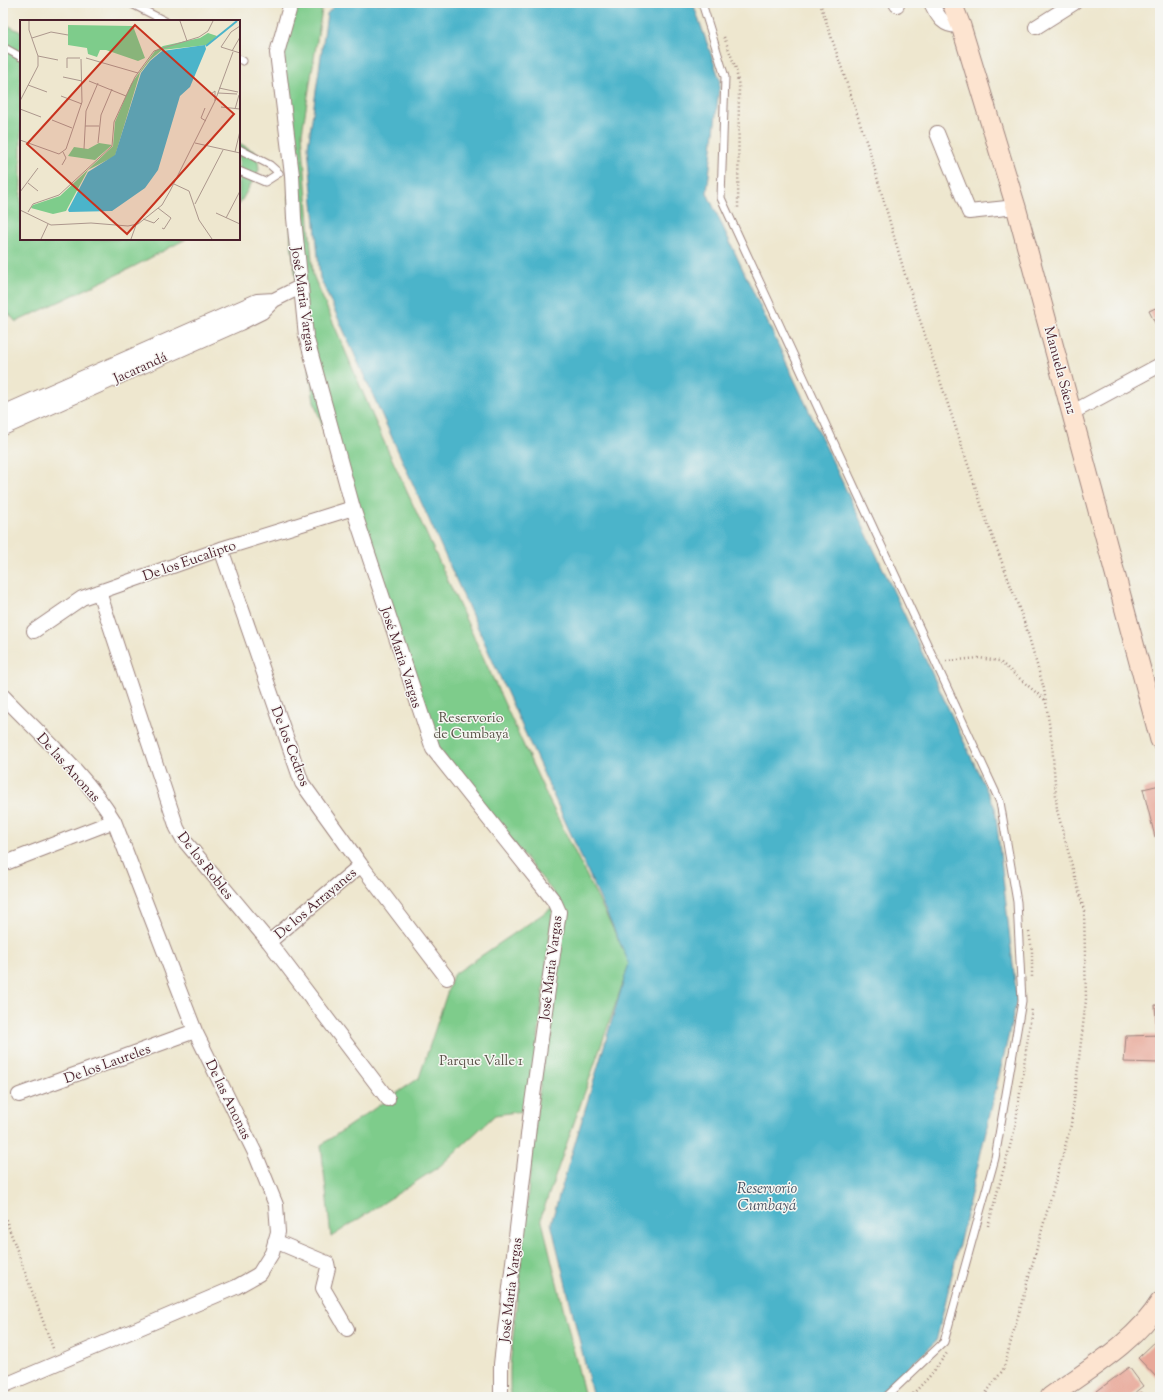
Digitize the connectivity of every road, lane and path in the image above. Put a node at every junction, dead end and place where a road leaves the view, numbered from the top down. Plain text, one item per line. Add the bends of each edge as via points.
1 (130, 3) edge
2 (291, 3) edge
3 (702, 3) edge
4 (820, 3) edge
5 (931, 3) edge
6 (952, 3) edge
7 (1074, 3) edge
8 (163, 20) edge
9 (961, 26) junction
10 (1036, 27) dead end
11 (722, 32) dead end
12 (3, 47) edge
13 (20, 56) edge
14 (937, 133) dead end
15 (240, 150) edge
16 (240, 171) edge
17 (285, 174) junction
18 (1016, 208) junction
19 (739, 213) dead end
20 (300, 287) junction
21 (1160, 365) edge
22 (112, 372) junction
23 (1073, 412) junction
24 (3, 413) edge
25 (3, 428) edge
26 (353, 508) junction
27 (221, 549) junction
28 (99, 592) junction
29 (34, 631) dead end
30 (943, 654) dead end
31 (946, 661) junction
32 (949, 668) dead end
33 (3, 696) edge
34 (1046, 701) junction
35 (1160, 740) edge
36 (114, 821) junction
37 (3, 864) edge
38 (360, 864) junction
39 (1029, 927) dead end
40 (269, 942) junction
41 (447, 978) dead end
42 (1032, 982) dead end
43 (1032, 1005) dead end
44 (195, 1031) junction
45 (19, 1095) dead end
46 (388, 1099) dead end
47 (3, 1212) edge
48 (987, 1228) dead end
49 (275, 1241) junction
50 (1160, 1302) edge
51 (347, 1329) dead end
52 (949, 1349) dead end
53 (58, 1362) junction
54 (3, 1386) edge
55 (501, 1397) edge
56 (886, 1397) edge
57 (910, 1397) edge
58 (983, 1397) edge
59 (1050, 1397) edge

1 - 8 lane
2 - 17 street, José Maria Vargas via 277,53
3 - 56 lane via 725,77 721,198 1000,802 1018,902 1022,1002 996,1158 944,1342
4 - 34 path via 870,153 906,278 987,522 1026,626
5 - 9 street via 940,20 952,26
6 - 9 street, Manuela Sáenz
7 - 10 street
9 - 18 street, Manuela Sáenz
11 - 19 path via 736,69 739,87 736,189
12 - 13 lane
14 - 18 street via 970,212
15 - 17 lane
16 - 17 lane via 265,182
17 - 20 street, José Maria Vargas
18 - 23 street, Manuela Sáenz
20 - 22 street, Jacarandá via 274,300 257,301
20 - 26 street, José Maria Vargas via 306,336
21 - 23 street
22 - 24 street, Jacarandá
22 - 25 street, Jacarandá
23 - 35 street, Manuela Sáenz
26 - 27 street, De los Eucalipto
26 - 55 street, José Maria Vargas via 433,749 554,901 558,912 531,1110 501,1364
27 - 28 street, De los Eucalipto
27 - 38 street, De los Cedros via 302,783
28 - 29 street, De los Eucalipto via 69,606
28 - 40 street, De los Robles via 177,828 183,839
30 - 31 path
31 - 32 path
31 - 34 path via 979,658 999,661
33 - 36 street, De las Anonas via 82,777
34 - 58 path via 1057,810 1084,910 1086,1000 1071,1125 1002,1370
36 - 37 street
36 - 44 street, De las Anonas
38 - 40 street, De los Arrayanes
38 - 41 street, De los Cedros
39 - 42 path
40 - 46 street, De los Robles
43 - 48 path via 1015,1128
44 - 45 street, De los Laureles
44 - 49 street, De las Anonas via 255,1153 276,1206 278,1232
47 - 53 path
49 - 51 street via 328,1263 323,1288
49 - 53 street, De las Anonas via 272,1253 259,1274 236,1287
50 - 59 street via 1130,1338
52 - 57 path via 930,1377
53 - 54 street, De las Anonas

